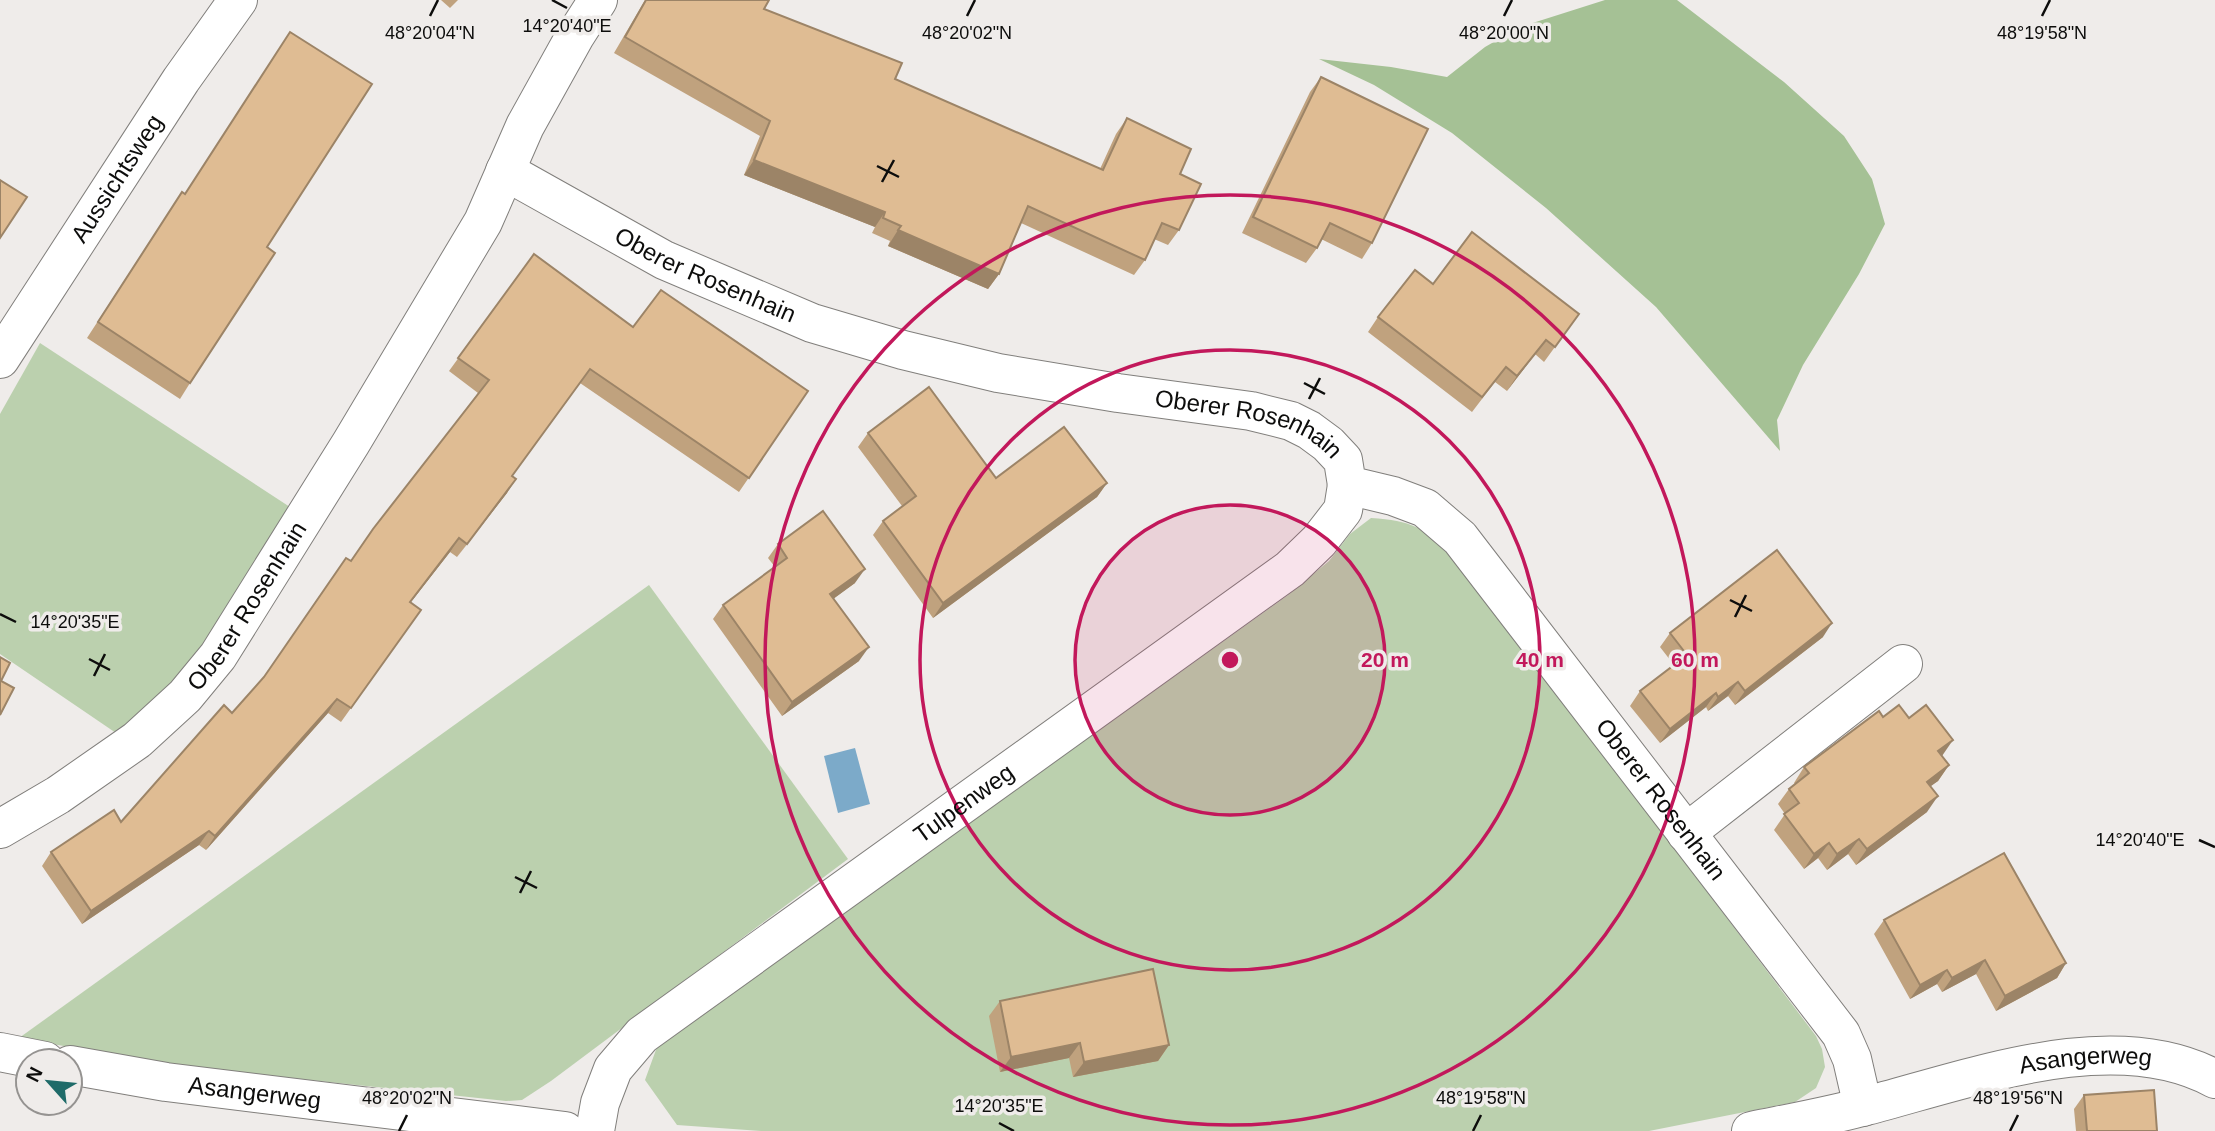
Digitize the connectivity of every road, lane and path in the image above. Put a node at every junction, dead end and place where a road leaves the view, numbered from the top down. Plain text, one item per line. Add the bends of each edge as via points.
1 (238, 0) edge
2 (598, 0) edge
3 (505, 171) junction
4 (0, 359) edge
5 (1347, 485) junction
6 (1903, 664) dead end
7 (0, 829) edge
8 (1686, 833) junction
9 (84, 1067) edge
10 (2215, 1079) edge
11 (1863, 1107) junction
12 (565, 1131) edge
13 (595, 1131) edge
14 (1751, 1131) edge

1 - 4 street, Aussichtsweg
2 - 3 street, Oberer Rosenhain via 525,126
3 - 5 street, Oberer Rosenhain via 664,260 812,323 998,373 1291,421 1328,444 1343,460
3 - 7 street, Oberer Rosenhain via 483,222 218,656 185,696 137,740
5 - 8 street, Oberer Rosenhain via 1425,508 1460,538
5 - 13 street, Tulpenweg via 1343,510 1290,569 642,1035 613,1069
6 - 8 street
8 - 11 street, Oberer Rosenhain via 1840,1034 1852,1059
9 - 12 street, Asangerweg via 166,1082
10 - 11 street, Asangerweg via 2167,1060 2131,1055 2077,1058 2006,1069
11 - 14 street, Asangerweg

